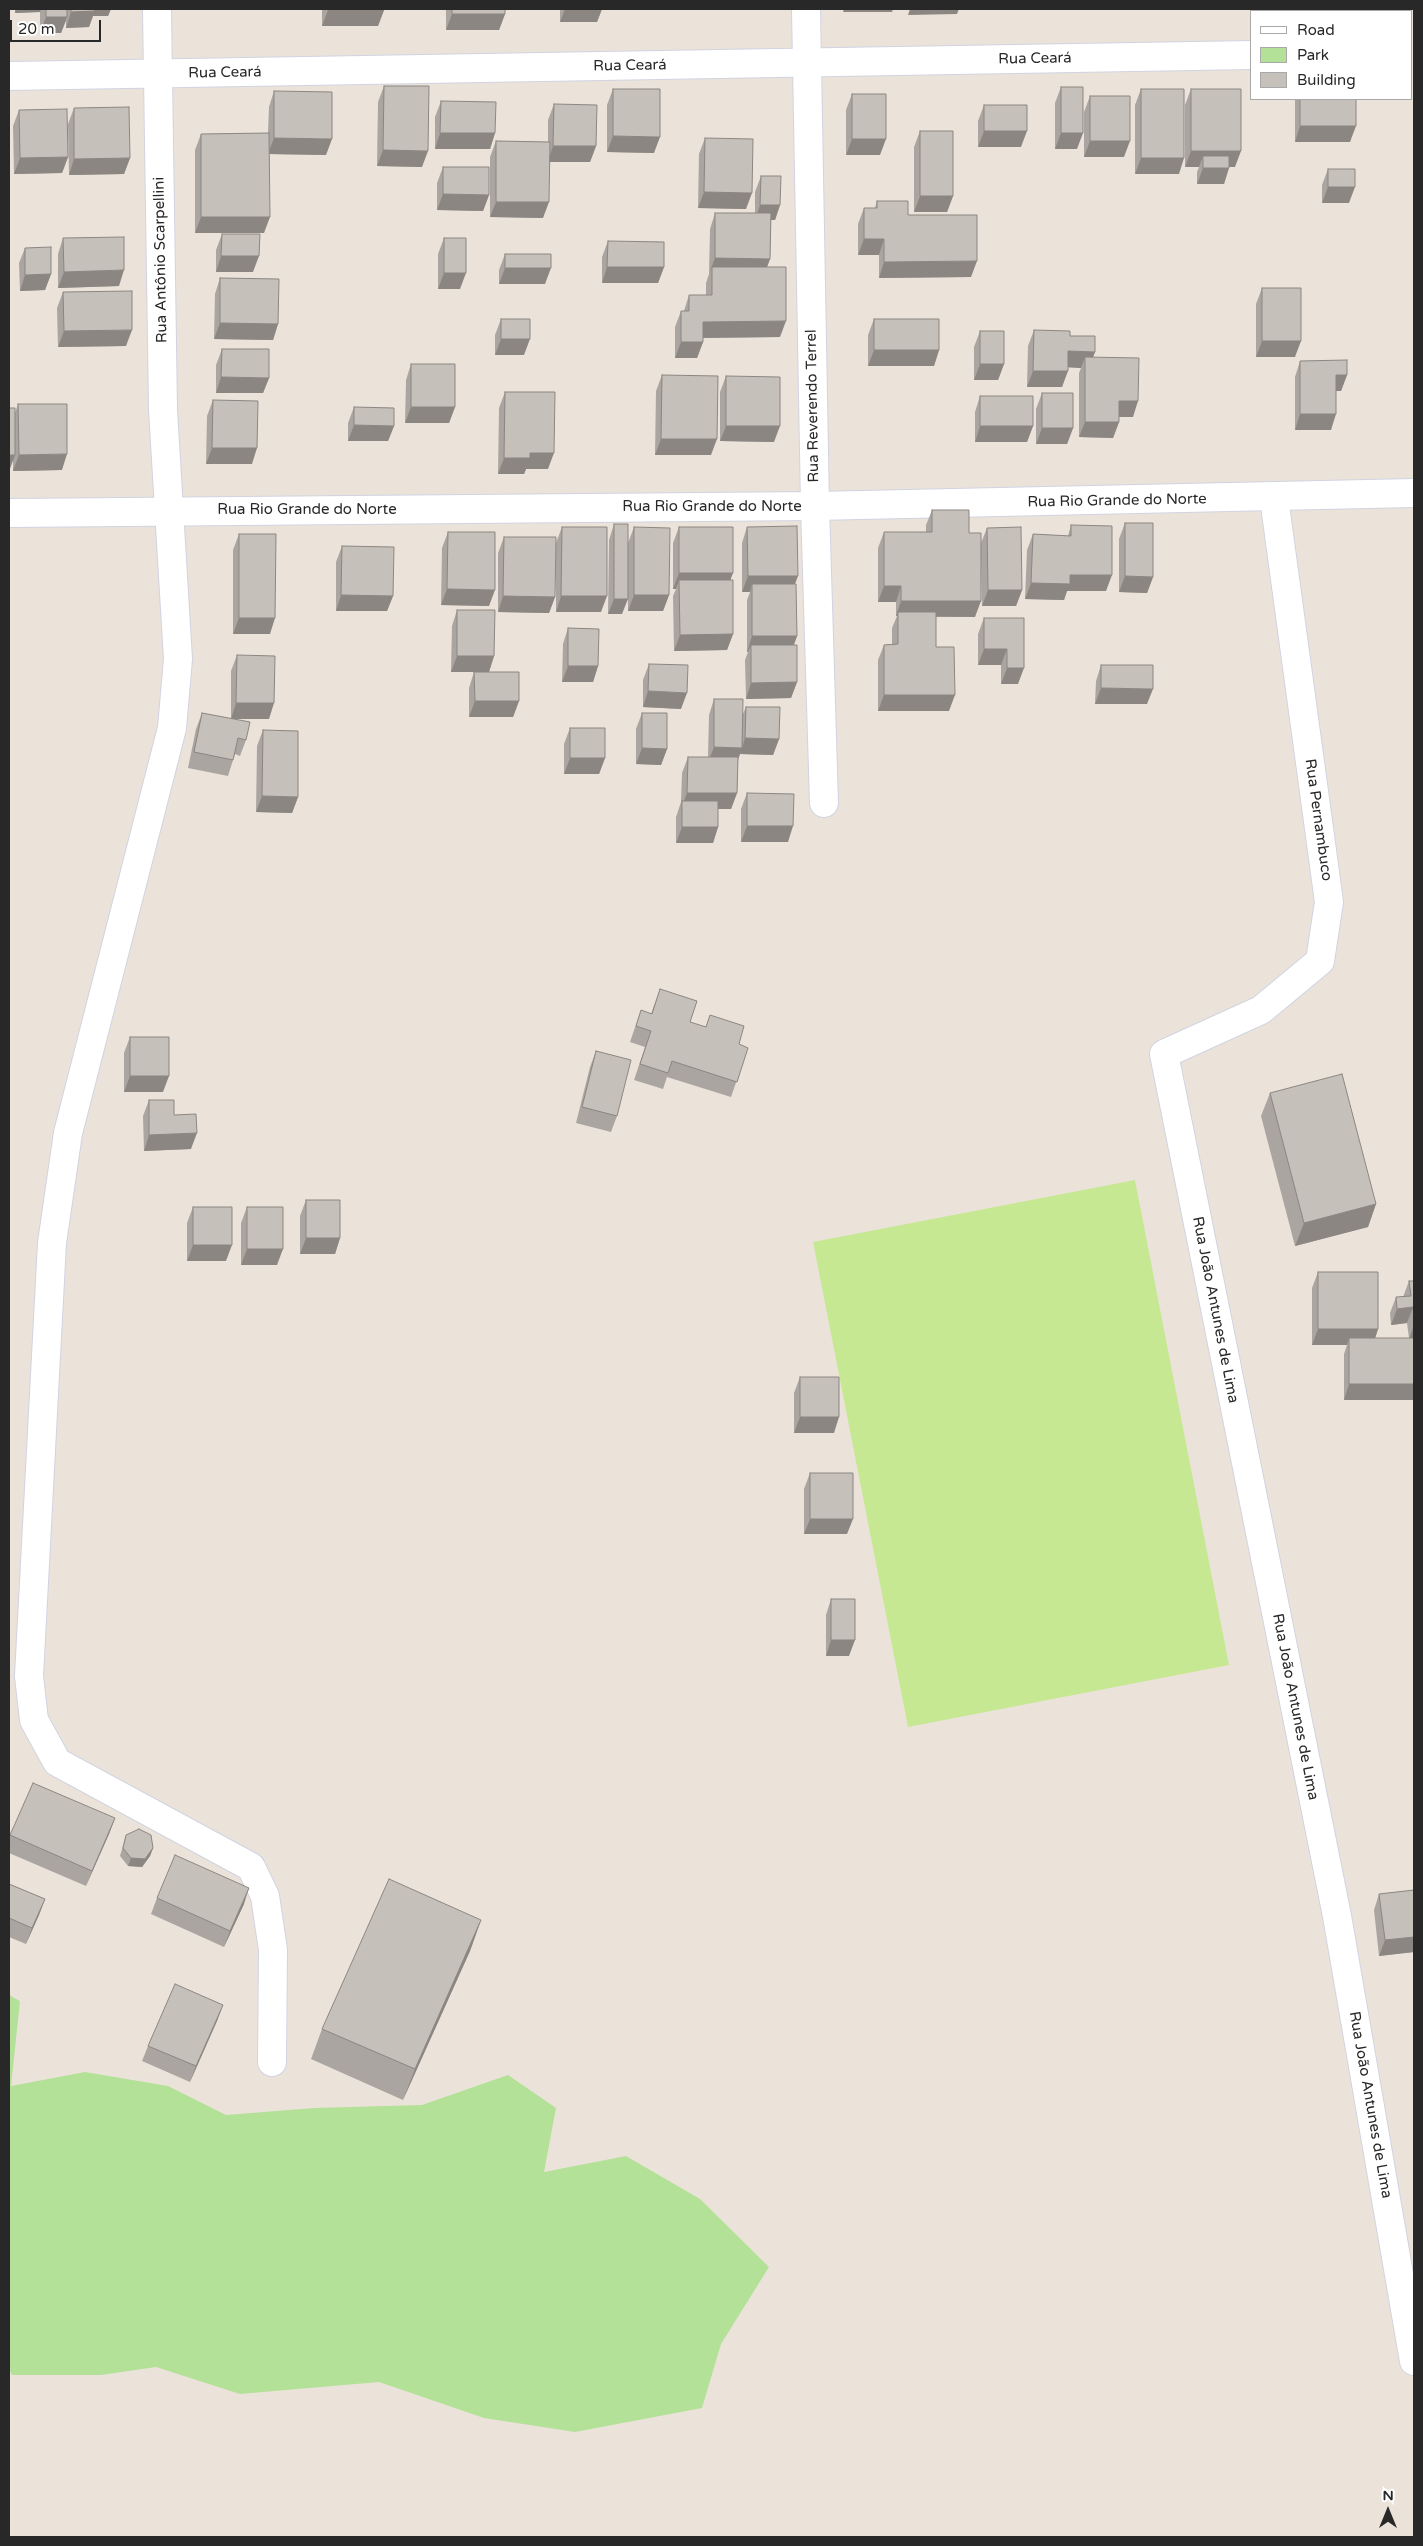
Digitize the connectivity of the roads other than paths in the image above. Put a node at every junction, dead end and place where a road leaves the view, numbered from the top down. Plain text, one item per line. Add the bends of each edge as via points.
1 (157, 9) edge
2 (806, 9) edge
3 (1250, 55) edge
4 (807, 63) junction
5 (158, 74) junction
6 (9, 76) edge
7 (1414, 493) edge
8 (1274, 498) junction
9 (815, 506) junction
10 (170, 511) junction
11 (9, 513) edge
12 (824, 803) dead end
13 (1164, 1054) joint
14 (272, 2062) dead end
15 (1410, 2308) edge
16 (1414, 2361) edge

1 - 5 street, Rua Antônio Scarpellini
2 - 4 street, Rua Reverendo Terrel
3 - 4 street, Rua Ceará
4 - 5 street, Rua Ceará
4 - 9 street, Rua Reverendo Terrel
5 - 6 street, Rua Ceará
5 - 10 street, Rua Antônio Scarpellini via 163,410
7 - 8 street, Rua Rio Grande do Norte
8 - 9 street, Rua Rio Grande do Norte
8 - 13 street, Rua Pernambuco via 1329,902 1320,961 1261,1010
9 - 10 street, Rua Rio Grande do Norte
9 - 12 street, Rua Reverendo Terrel
10 - 11 street, Rua Rio Grande do Norte
10 - 14 street, Rua Antônio Scarpellini via 178,660 172,728 68,1133 52,1243 29,1676 34,1720 57,1762 251,1867 266,1896 273,1950
13 - 15 street, Rua João Antunes de Lima via 1337,1916
15 - 16 street, Rua João Antunes de Lima

